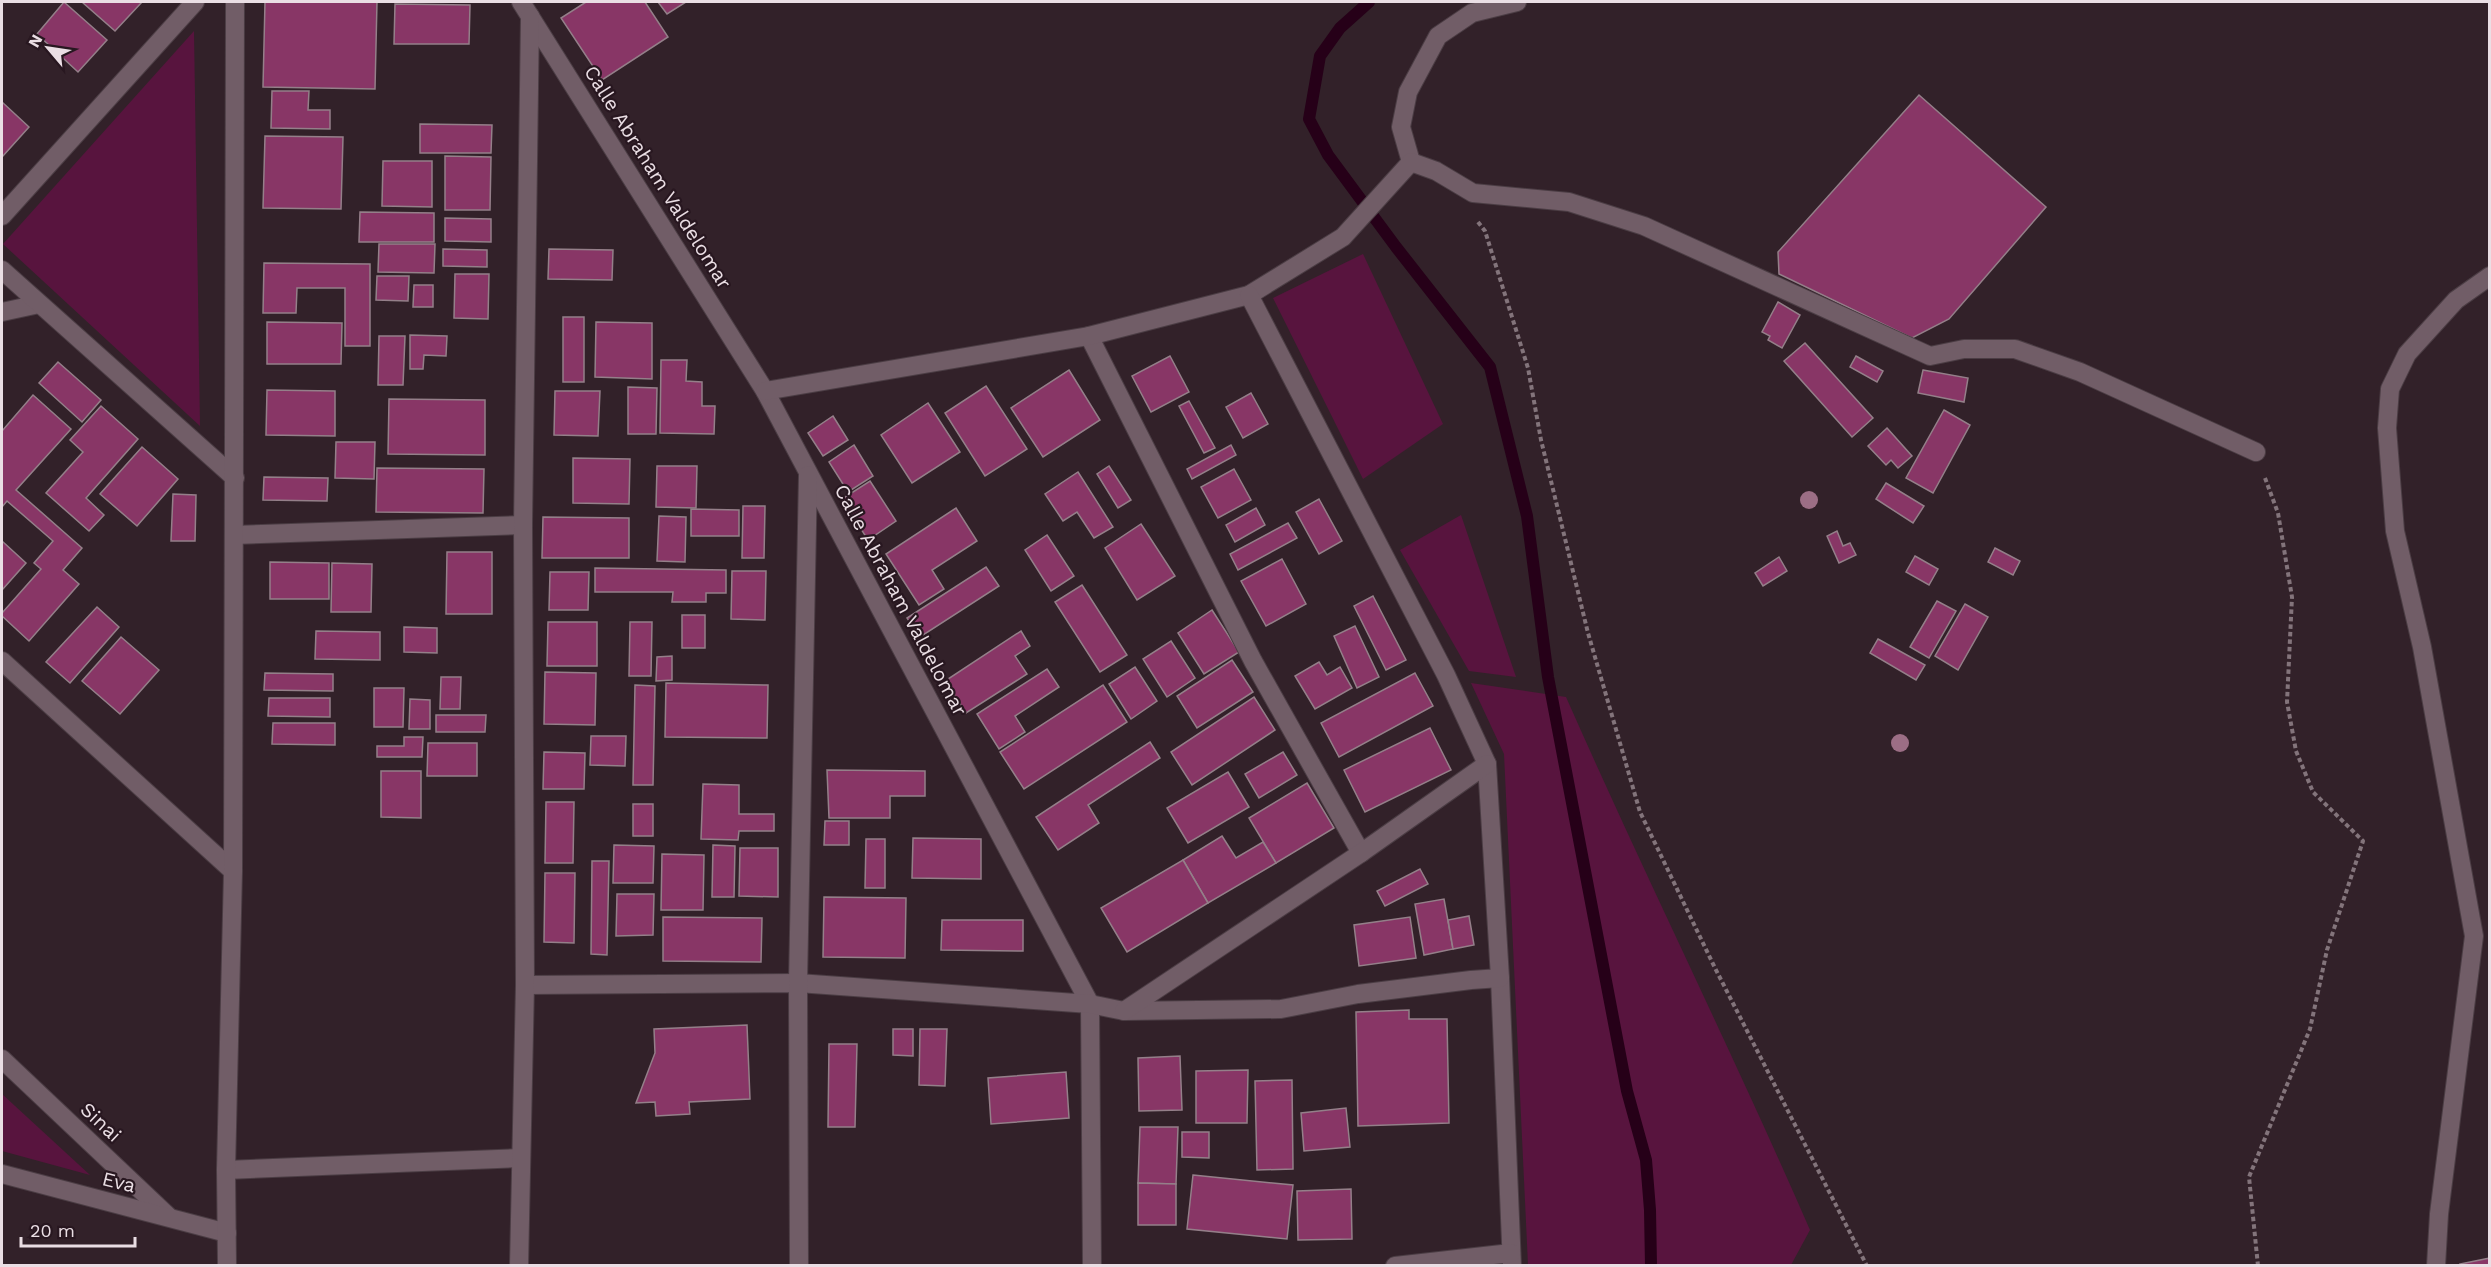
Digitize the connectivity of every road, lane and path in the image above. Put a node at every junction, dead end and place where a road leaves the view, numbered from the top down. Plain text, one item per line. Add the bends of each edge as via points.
1 (195, 2) edge
2 (235, 2) edge
3 (1517, 2) edge
4 (526, 9) edge
5 (1410, 162) junction
6 (1471, 213) dead end
7 (2, 216) edge
8 (2, 270) edge
9 (2490, 276) edge
10 (1249, 295) junction
11 (39, 304) junction
12 (2, 312) edge
13 (1089, 336) junction
14 (765, 391) junction
15 (2256, 453) joint
16 (808, 474) junction
17 (235, 478) junction
18 (523, 525) junction
19 (234, 534) junction
20 (2, 661) edge
21 (1487, 764) junction
22 (1361, 853) junction
23 (233, 871) junction
24 (1500, 978) junction
25 (798, 984) junction
26 (525, 985) junction
27 (1090, 1004) junction
28 (1124, 1011) junction
29 (2, 1059) edge
30 (520, 1158) junction
31 (226, 1170) junction
32 (2, 1174) edge
33 (170, 1217) junction
34 (227, 1233) junction
35 (1511, 1259) edge
36 (227, 1266) edge
37 (519, 1266) edge
38 (799, 1266) edge
39 (1092, 1266) edge
40 (1395, 1266) edge
41 (1866, 1266) edge
42 (2258, 1266) edge
43 (2436, 1266) edge

1 - 7 street
2 - 17 street
3 - 5 street via 1472,13 1438,36 1408,92 1401,127
4 - 14 street, Calle Abraham Valdelomar
4 - 18 street
5 - 10 street via 1343,237
5 - 15 street via 1436,171 1473,193 1569,202 1644,226 1930,356 1964,349 2015,349 2080,372
6 - 41 path via 1485,231 1528,368 1541,440 1588,633 1640,812
8 - 11 street
9 - 43 street via 2456,300 2407,354 2390,389 2387,428 2395,531 2422,647 2474,936
10 - 13 street
10 - 21 street via 1446,675
11 - 12 street
11 - 17 street
13 - 14 street
13 - 22 street via 1253,661
14 - 16 street, Calle Abraham Valdelomar
15 - 42 path via 2278,513 2292,597 2287,702 2296,751 2313,792 2363,841 2327,950 2310,1029 2249,1177
16 - 25 street
16 - 27 street, Calle Abraham Valdelomar
17 - 19 street
18 - 19 street
18 - 26 street
19 - 23 street
20 - 23 street
21 - 22 street
21 - 24 street
22 - 28 street
23 - 31 street
24 - 28 street via 1358,994 1281,1010
24 - 35 street
25 - 26 street
25 - 27 street
25 - 38 street
26 - 30 street
27 - 28 street
27 - 39 street, Calle Abraham Valdelomar
29 - 33 street, Sinai
30 - 31 street
30 - 37 street
31 - 34 street
32 - 33 street, Eva
33 - 34 street, Eva
34 - 36 street
35 - 40 street

